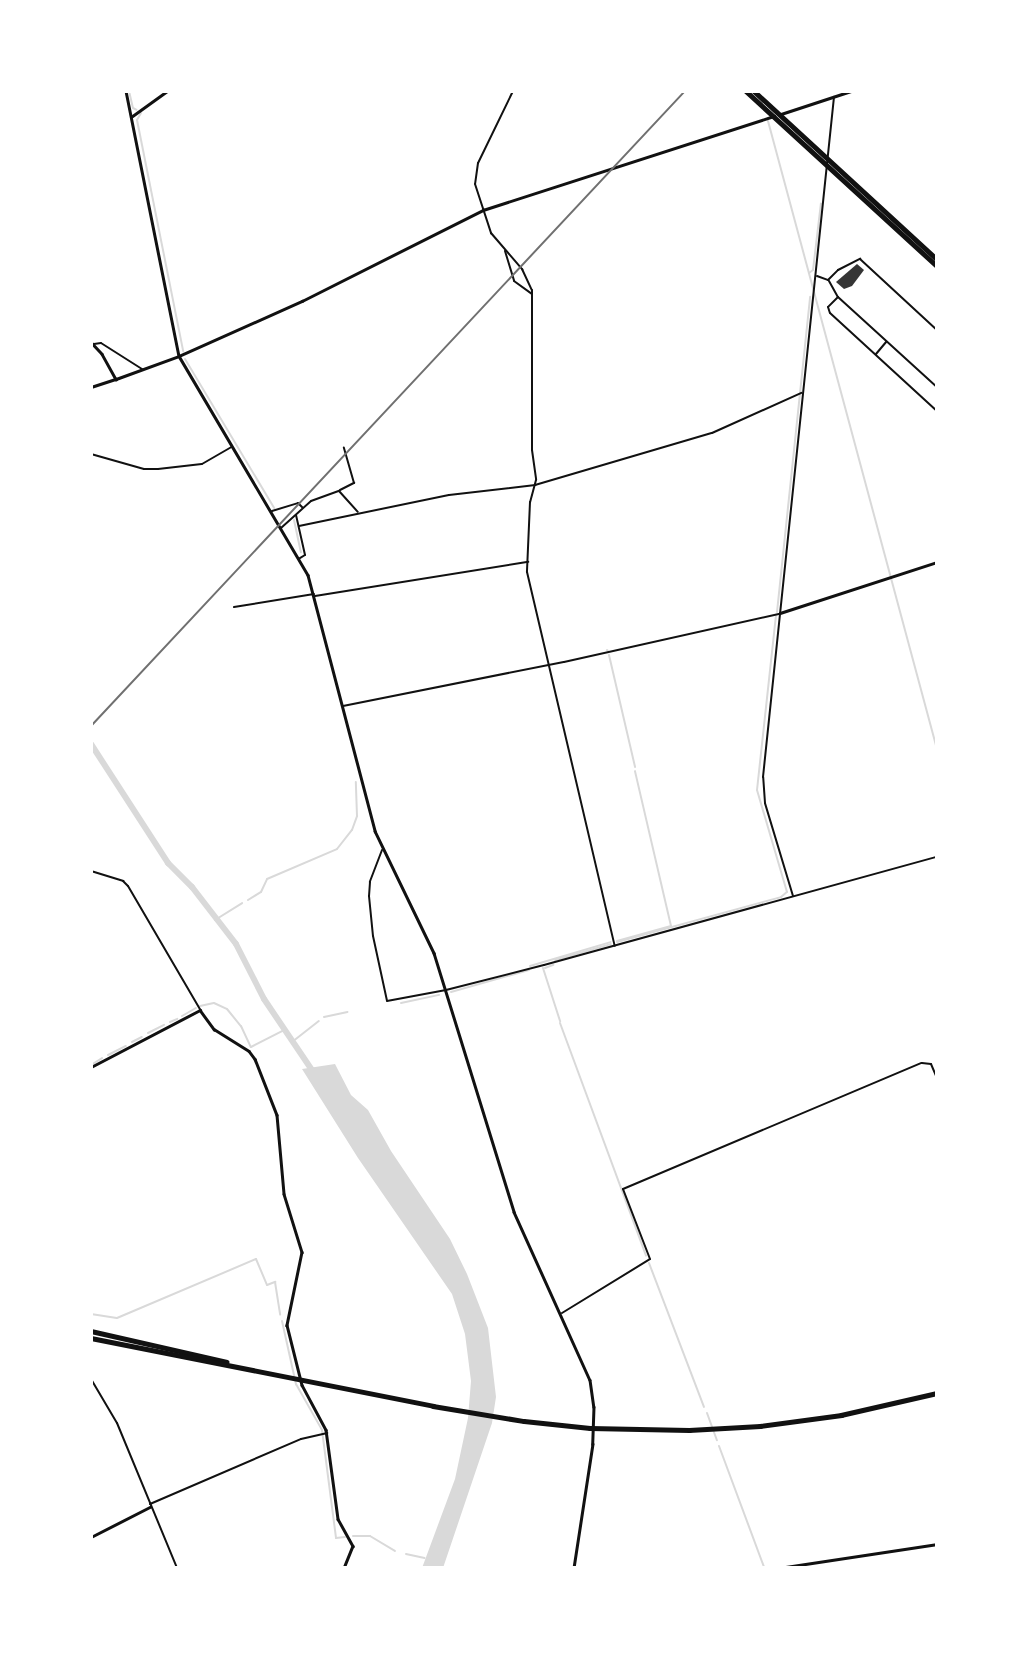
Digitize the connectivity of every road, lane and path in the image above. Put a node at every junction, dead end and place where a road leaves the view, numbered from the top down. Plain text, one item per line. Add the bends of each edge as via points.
1 (126, 91) edge
2 (167, 91) edge
3 (513, 91) edge
4 (746, 91) edge
5 (754, 91) edge
6 (851, 91) edge
7 (834, 96) junction
8 (780, 114) junction
9 (773, 116) junction
10 (131, 117) junction
11 (828, 159) junction
12 (828, 166) junction
13 (483, 211) junction
14 (504, 248) junction
15 (937, 260) edge
16 (937, 266) edge
17 (816, 275) junction
18 (828, 280) junction
19 (533, 294) junction
20 (838, 297) junction
21 (937, 330) edge
22 (887, 342) junction
23 (92, 343) edge
24 (875, 354) junction
25 (179, 356) junction
26 (142, 369) junction
27 (116, 379) junction
28 (91, 387) edge
29 (937, 387) edge
30 (801, 394) junction
31 (937, 405) edge
32 (936, 410) edge
33 (233, 446) junction
34 (344, 447) dead end
35 (91, 454) edge
36 (535, 485) junction
37 (339, 491) junction
38 (302, 508) junction
39 (271, 512) junction
40 (358, 513) junction
41 (296, 514) junction
42 (299, 526) junction
43 (281, 528) junction
44 (300, 559) junction
45 (528, 562) junction
46 (937, 562) edge
47 (315, 595) junction
48 (234, 607) dead end
49 (780, 613) junction
50 (551, 664) junction
51 (341, 706) junction
52 (382, 850) junction
53 (937, 857) edge
54 (91, 871) edge
55 (793, 896) junction
56 (615, 946) junction
57 (446, 990) junction
58 (200, 1010) junction
59 (91, 1067) edge
60 (937, 1078) edge
61 (561, 1314) junction
62 (91, 1331) edge
63 (91, 1339) edge
64 (258, 1371) junction
65 (91, 1380) edge
66 (937, 1393) edge
67 (324, 1433) junction
68 (150, 1506) junction
69 (91, 1537) edge
70 (937, 1544) edge
71 (177, 1568) edge
72 (344, 1568) edge
73 (575, 1568) edge
74 (779, 1568) edge

1 - 10 street
2 - 10 street
3 - 13 street via 476,173
4 - 9 highway
5 - 8 highway
6 - 7 street
7 - 8 street
7 - 11 street
8 - 9 street
8 - 11 highway
9 - 12 highway
9 - 13 street
10 - 25 street
11 - 12 street
11 - 15 highway
12 - 16 highway
12 - 17 street
13 - 14 street via 491,233
13 - 25 street
14 - 19 street via 528,279
14 - 19 street via 514,281
17 - 18 street
17 - 30 street
18 - 20 street
18 - 21 street via 860,259
19 - 36 street
20 - 22 street
20 - 24 street via 828,307 830,313
22 - 24 street
22 - 29 street
23 - 26 street via 102,342
23 - 27 street
24 - 32 street
25 - 26 street
25 - 33 street
26 - 27 street
27 - 28 street
30 - 36 street via 712,433
30 - 49 street
31 - 32 street
33 - 35 street via 202,464 158,469
33 - 39 street
34 - 37 street via 354,483
36 - 40 street via 449,495
36 - 45 street
37 - 38 street
37 - 40 street
38 - 39 street via 298,503
38 - 41 street
39 - 43 street
40 - 42 street
41 - 42 street
41 - 43 street
42 - 44 street via 305,555
43 - 44 street
44 - 47 street
45 - 47 street
45 - 50 street via 528,578
46 - 49 street
47 - 48 street
47 - 51 street
49 - 50 street
49 - 55 street via 763,787
50 - 51 street
50 - 56 street
51 - 52 street
52 - 57 street via 423,929
52 - 57 street via 369,896 387,1001
53 - 55 street
54 - 58 street via 128,886
55 - 56 street
56 - 57 street
57 - 61 street via 507,1194
58 - 59 street
58 - 67 street via 214,1029 253,1055 274,1104 284,1194 302,1258 288,1325 302,1385
60 - 61 street via 931,1065 922,1063 623,1189 650,1259
61 - 73 street via 582,1358 594,1407
62 - 64 highway
63 - 64 highway
64 - 66 highway via 433,1406 601,1429 720,1429 841,1415
65 - 68 street via 117,1423
67 - 68 street
67 - 72 street via 338,1519 353,1546
68 - 69 street
68 - 71 street
70 - 74 street

